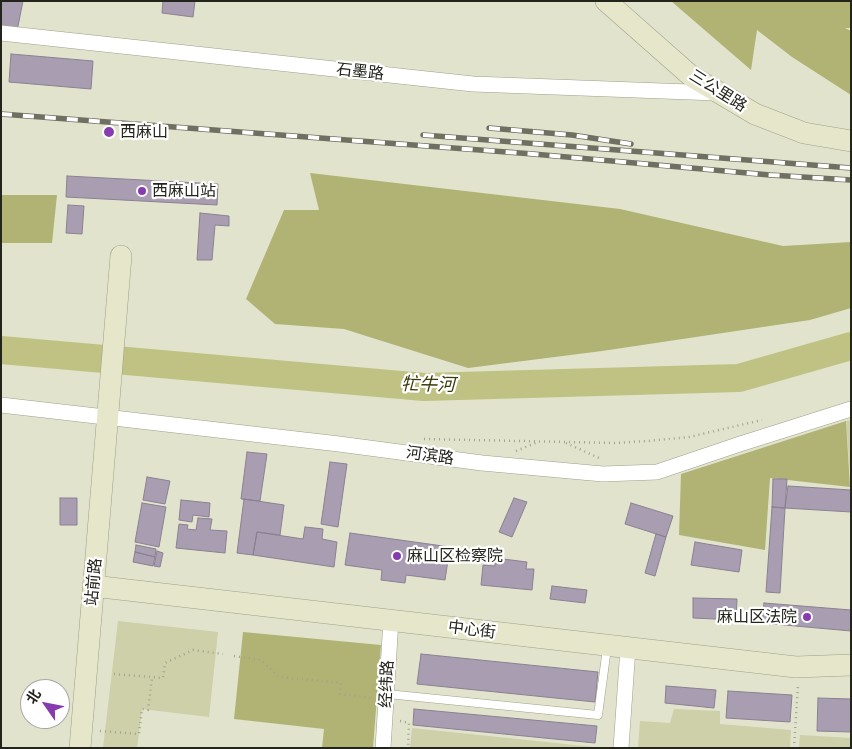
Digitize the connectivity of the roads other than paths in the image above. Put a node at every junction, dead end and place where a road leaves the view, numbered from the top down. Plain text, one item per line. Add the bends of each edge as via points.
1 (606, 1) edge
2 (1, 33) edge
3 (721, 94) junction
4 (851, 141) edge
5 (121, 256) dead end
6 (1, 405) edge
7 (851, 409) edge
8 (108, 417) junction
9 (93, 586) junction
10 (391, 620) junction
11 (607, 646) junction
12 (628, 648) junction
13 (851, 665) edge
14 (386, 697) junction
15 (81, 738) edge
16 (383, 748) edge
17 (621, 748) edge

1 - 3 street, 三公里路 via 692,76
2 - 3 street, 石墨路 via 474,84
3 - 4 street, 三公里路 via 756,114 804,132
5 - 8 street, 站前路
6 - 8 street, 河滨路
7 - 8 street, 河滨路 via 657,472 603,474 482,463
8 - 9 street, 站前路
9 - 10 street, 中心街
9 - 15 street, 站前路
10 - 11 street, 中心街
10 - 14 street, 经纬路
11 - 12 street, 中心街
11 - 14 lane via 598,715
12 - 13 street, 中心街 via 796,668
12 - 17 street
14 - 16 street, 经纬路

